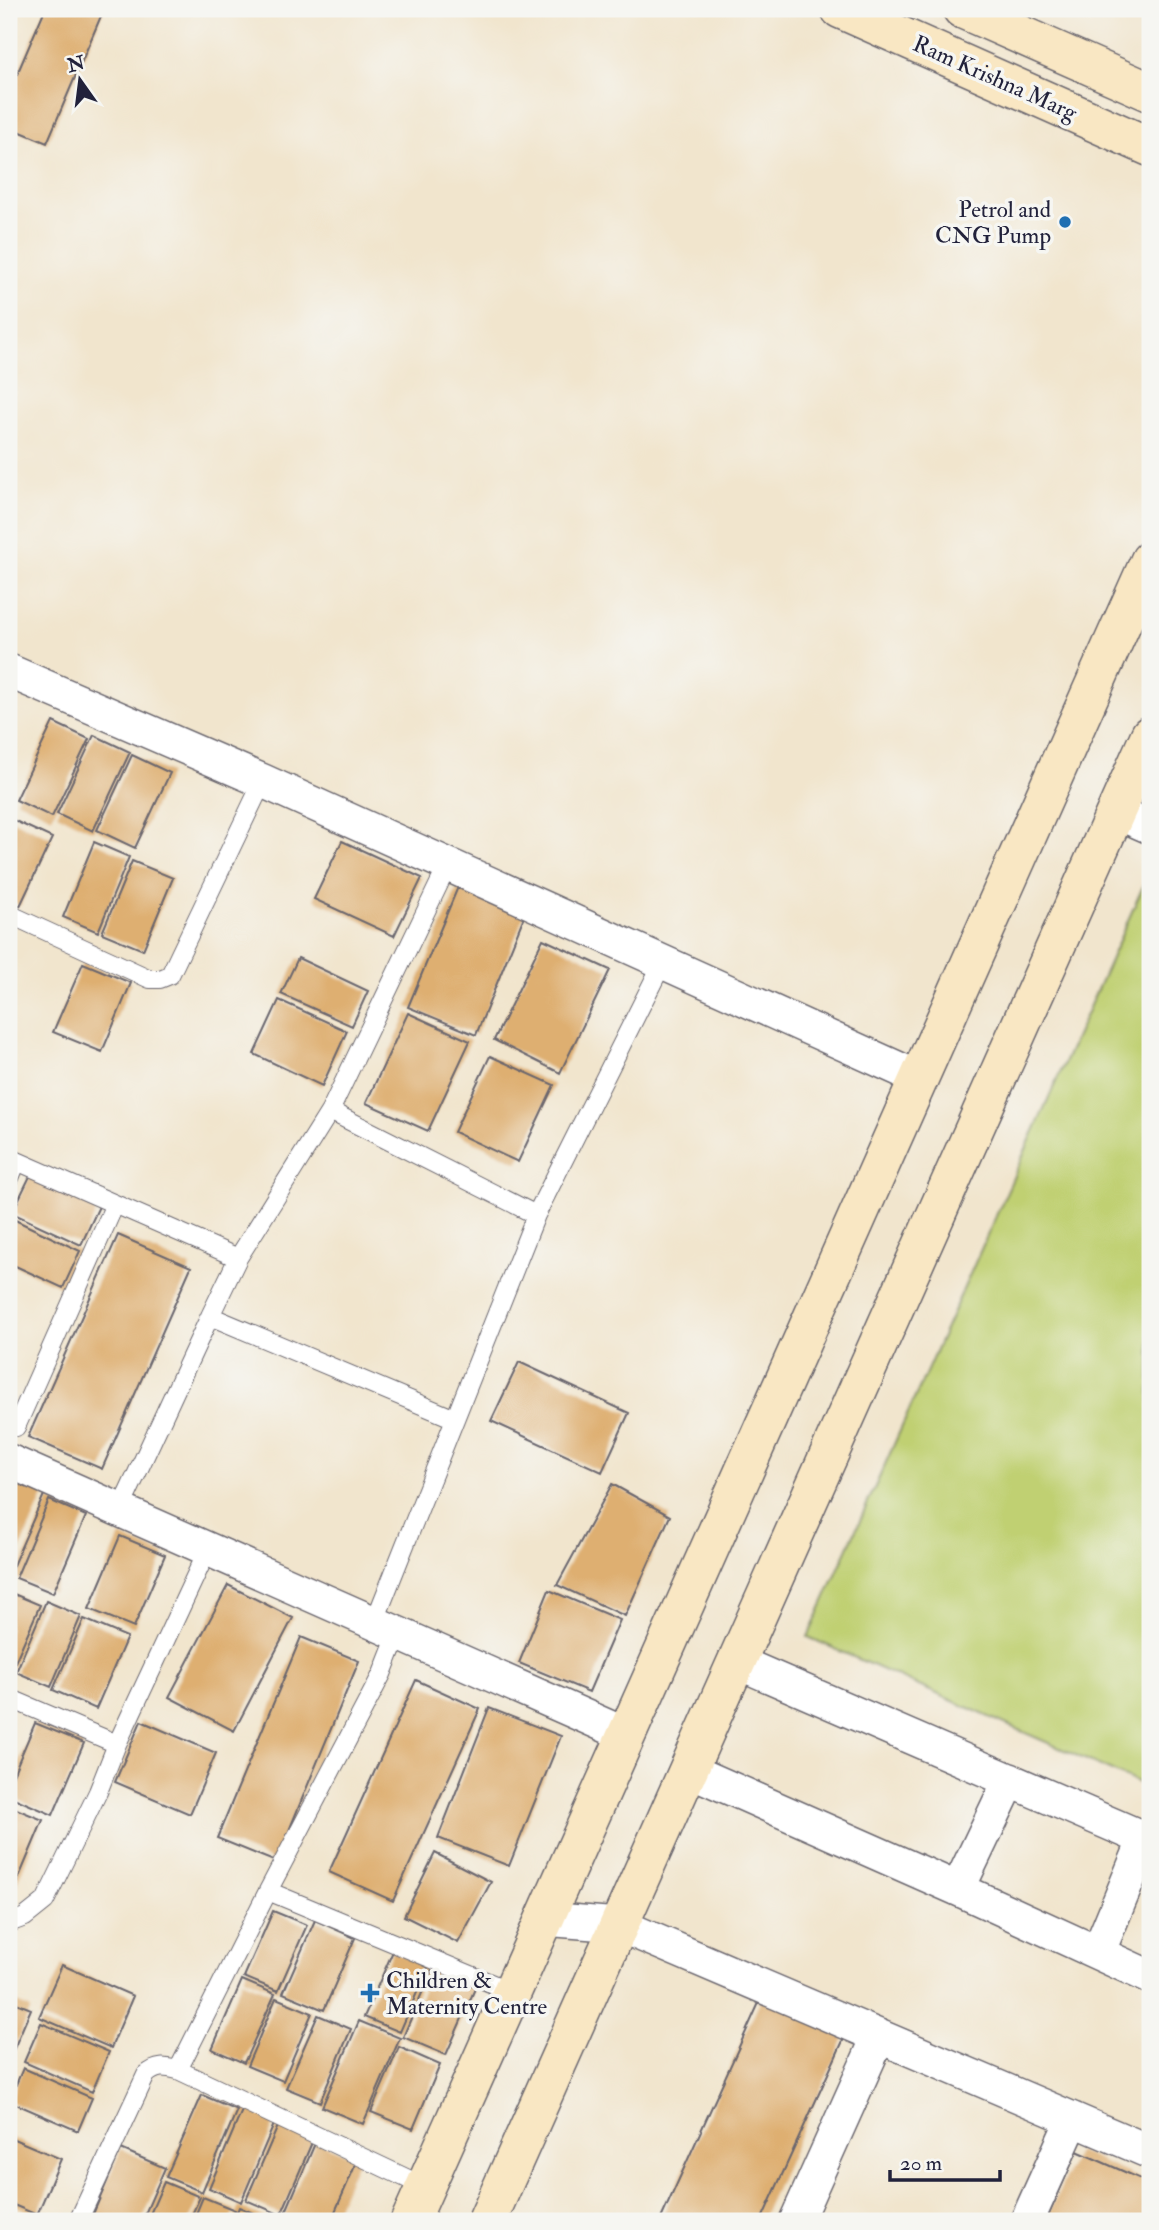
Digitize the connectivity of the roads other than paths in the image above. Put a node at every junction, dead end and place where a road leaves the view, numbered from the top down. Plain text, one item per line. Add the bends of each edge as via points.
1 (840, 9) edge
2 (962, 9) edge
3 (1150, 92) edge
4 (1150, 147) edge
5 (1150, 560) edge
6 (11, 678) edge
7 (1150, 734) edge
8 (263, 781) junction
9 (1116, 812) junction
10 (1150, 827) edge
11 (449, 865) junction
12 (9, 914) edge
13 (662, 964) junction
14 (919, 1078) junction
15 (330, 1111) junction
16 (13, 1159) edge
17 (9, 1180) edge
18 (115, 1204) junction
19 (536, 1214) junction
20 (238, 1258) junction
21 (210, 1316) junction
22 (454, 1419) junction
23 (16, 1427) dead end
24 (9, 1461) edge
25 (119, 1512) junction
26 (208, 1549) junction
27 (386, 1628) junction
28 (737, 1662) junction
29 (9, 1698) edge
30 (627, 1735) junction
31 (117, 1744) junction
32 (689, 1770) junction
33 (1010, 1780) junction
34 (1148, 1840) edge
35 (958, 1889) junction
36 (268, 1891) junction
37 (544, 1919) junction
38 (9, 1923) edge
39 (619, 1925) junction
40 (1098, 1953) junction
41 (1150, 1978) edge
42 (513, 1990) junction
43 (879, 2036) junction
44 (178, 2070) junction
45 (1073, 2119) junction
46 (1150, 2152) edge
47 (425, 2187) junction
48 (78, 2221) edge
49 (410, 2221) edge
50 (487, 2221) edge
51 (796, 2221) edge
52 (1027, 2221) edge

1 - 4 street, Ram Krishna Marg
2 - 3 street
5 - 14 street
6 - 8 street
7 - 9 street
8 - 11 street
8 - 12 lane via 170,975 150,979
9 - 10 street
9 - 28 street
11 - 13 street
11 - 15 lane
13 - 14 street
13 - 19 lane
14 - 30 street
15 - 19 lane
15 - 20 lane
16 - 17 lane
16 - 18 lane
18 - 20 lane
18 - 23 lane
19 - 22 lane
20 - 21 lane
21 - 22 lane
21 - 25 lane
22 - 27 lane
24 - 25 street
25 - 26 street
26 - 27 street
26 - 31 lane
27 - 30 street
27 - 36 lane via 382,1674
28 - 32 street
28 - 33 street
29 - 31 lane
30 - 37 street
31 - 38 lane via 45,1901
32 - 35 street
32 - 39 street
33 - 34 street
33 - 35 street
34 - 40 street
35 - 40 street
36 - 42 lane
36 - 44 lane
37 - 39 street
37 - 42 street
39 - 43 street
39 - 50 street
40 - 41 street
42 - 47 street
43 - 45 street
43 - 51 street
44 - 47 lane
44 - 48 lane via 153,2068 146,2075
45 - 46 street
45 - 52 street
47 - 49 street

